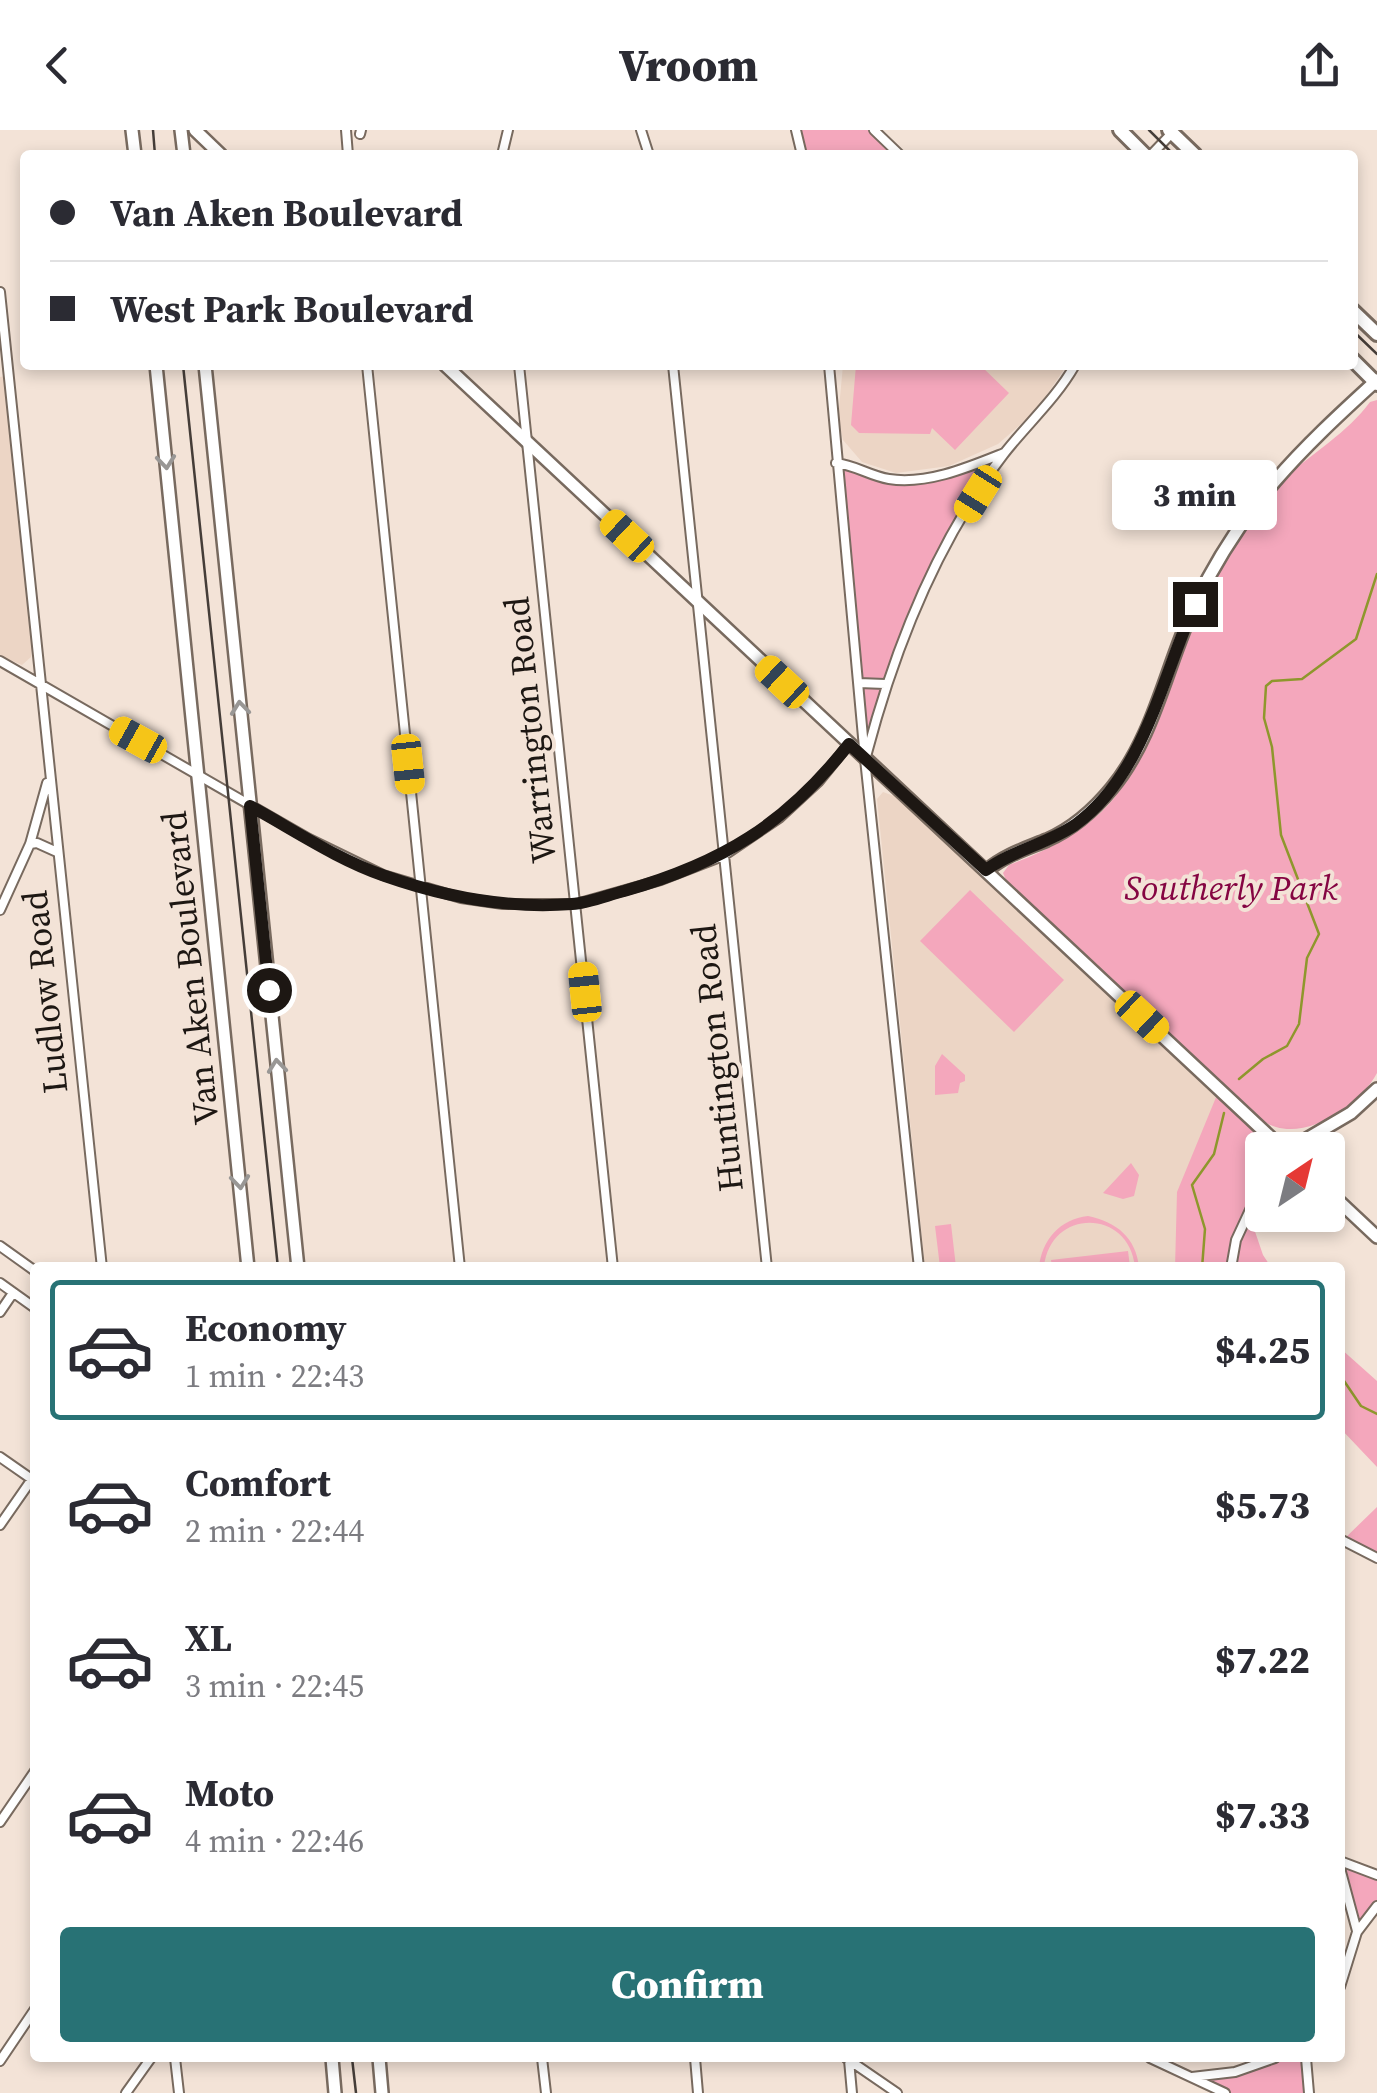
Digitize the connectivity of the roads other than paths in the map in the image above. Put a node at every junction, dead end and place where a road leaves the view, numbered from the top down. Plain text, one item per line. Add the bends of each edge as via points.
1 (195, 130) edge
2 (874, 130) edge
3 (1120, 130) edge
4 (1172, 131) edge
5 (216, 150) edge
6 (895, 150) edge
7 (1142, 150) edge
8 (1153, 150) edge
9 (1190, 150) edge
10 (0, 292) edge
11 (1358, 316) edge
12 (1377, 334) edge
13 (157, 370) edge
14 (206, 370) edge
15 (368, 370) edge
16 (450, 370) edge
17 (520, 370) edge
18 (673, 370) edge
19 (831, 370) edge
20 (1071, 370) edge
21 (1376, 382) edge
22 (527, 442) junction
23 (1004, 453) junction
24 (836, 463) junction
25 (696, 602) junction
26 (0, 661) edge
27 (859, 682) junction
28 (42, 684) junction
29 (885, 684) junction
30 (849, 744) junction
31 (865, 758) junction
32 (198, 772) junction
33 (50, 774) junction
34 (250, 806) junction
35 (30, 844) junction
36 (58, 852) junction
37 (723, 856) junction
38 (986, 870) junction
39 (420, 886) junction
40 (576, 904) junction
41 (0, 910) edge
42 (1377, 1090) edge
43 (1266, 1132) edge
44 (1318, 1132) edge
45 (1345, 1207) edge
46 (1245, 1221) edge
47 (1377, 1237) edge
48 (0, 1246) edge
49 (101, 1262) edge
50 (247, 1262) edge
51 (297, 1262) edge
52 (459, 1262) edge
53 (612, 1262) edge
54 (766, 1262) edge
55 (918, 1262) edge
56 (1232, 1262) edge
57 (30, 1267) edge
58 (0, 1283) edge
59 (13, 1293) junction
60 (30, 1305) edge
61 (0, 1312) edge
62 (0, 1457) edge
63 (30, 1478) edge
64 (30, 1484) edge
65 (0, 1525) edge
66 (1345, 1542) edge
67 (1377, 1558) edge
68 (30, 1778) edge
69 (0, 1822) edge
70 (1345, 1865) edge
71 (1377, 1875) edge
72 (1345, 1884) edge
73 (1377, 1906) edge
74 (1357, 1932) junction
75 (1345, 1971) edge
76 (30, 2016) edge
77 (0, 2060) edge
78 (148, 2062) edge
79 (175, 2062) edge
80 (332, 2062) edge
81 (378, 2062) edge
82 (542, 2062) edge
83 (695, 2062) edge
84 (848, 2062) edge
85 (852, 2062) edge
86 (1159, 2062) edge
87 (1263, 2062) edge
88 (1306, 2062) edge
89 (1192, 2077) junction
90 (126, 2093) edge
91 (179, 2093) edge
92 (335, 2093) edge
93 (382, 2093) edge
94 (546, 2093) edge
95 (698, 2093) edge
96 (852, 2093) edge
97 (897, 2093) edge
98 (1225, 2093) edge
99 (1309, 2093) edge

1 - 5 street
2 - 6 street
3 - 7 main road
4 - 8 street
4 - 9 main road
10 - 28 street, Ludlow Road
11 - 12 main road
13 -> 32 street, Van Aken Boulevard
34 -> 14 street
15 - 39 street
16 - 22 street
17 - 22 street, Warrington Road
18 - 25 street, Huntington Road
19 - 24 street
20 - 23 street
21 - 38 street via 1275,478 1234,532 1190,616 1137,749 1111,790 1075,824
22 - 25 street
22 - 40 street, Warrington Road
23 - 24 street via 913,479
23 - 29 street via 928,580
24 - 27 street
25 - 30 street
25 - 37 street, Huntington Road
26 - 28 street
27 - 29 street
27 - 31 street
28 - 32 street
28 - 33 street, Ludlow Road
29 - 31 street
30 - 31 street
30 - 37 street via 779,818
31 - 38 street
31 - 55 street
32 - 34 street
32 -> 50 street, Van Aken Boulevard
33 - 35 street
33 - 36 street, Ludlow Road
34 - 39 street via 383,876
51 -> 34 street
35 - 36 street
35 - 41 street
36 - 49 street, Ludlow Road
37 - 40 street
37 - 54 street, Huntington Road
38 - 43 street
39 - 40 street via 502,904
39 - 52 street
40 - 53 street, Warrington Road
42 - 44 street
45 - 47 street
46 - 56 street
48 - 57 street
58 - 59 street
59 - 60 street
59 - 61 street
62 - 63 street
64 - 65 street
66 - 67 street
68 - 69 street
70 - 71 street
72 - 74 street
73 - 74 street
74 - 75 street
76 - 77 street
78 - 90 street
79 - 91 street
80 - 92 street
81 - 93 street
82 - 94 street
83 - 95 street
84 - 96 street
85 - 97 street
86 - 89 street
87 - 89 street
88 - 99 street
89 - 98 street

